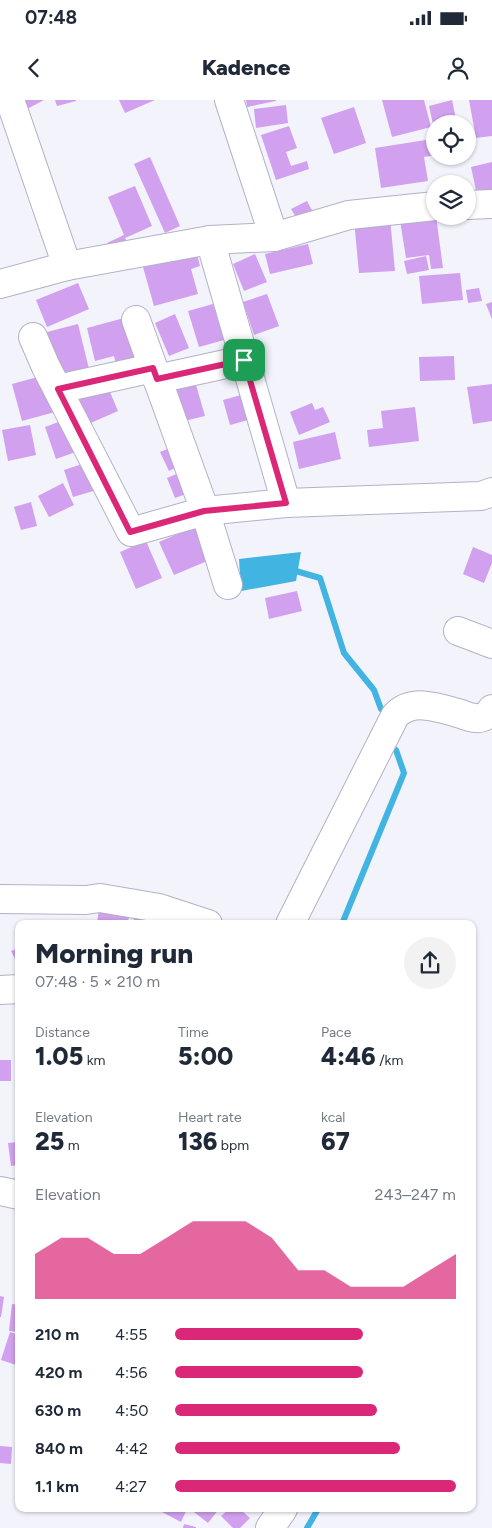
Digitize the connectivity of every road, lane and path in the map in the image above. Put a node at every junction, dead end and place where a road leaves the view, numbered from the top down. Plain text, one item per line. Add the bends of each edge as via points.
1 (10, 100) edge
2 (229, 100) edge
3 (492, 204) edge
4 (476, 205) edge
5 (426, 207) edge
6 (274, 237) junction
7 (210, 240) junction
8 (67, 266) junction
9 (0, 284) edge
10 (136, 320) dead end
11 (33, 337) dead end
12 (244, 360) junction
13 (155, 374) junction
14 (58, 389) junction
15 (492, 492) edge
16 (286, 503) junction
17 (204, 511) junction
18 (228, 585) dead end
19 (458, 631) dead end
20 (492, 644) edge
21 (492, 709) edge
22 (0, 899) edge
23 (85, 912) edge
24 (196, 920) edge
25 (292, 920) edge
26 (15, 989) edge
27 (0, 990) edge
28 (0, 1191) edge
29 (15, 1193) edge
30 (281, 1512) edge
31 (270, 1528) edge

1 - 8 street
2 - 6 street
3 - 4 street
5 - 6 street via 349,215
6 - 7 street
7 - 8 street
7 - 12 street
8 - 9 street
10 - 13 street
11 - 14 street
12 - 13 street
12 - 16 street
13 - 14 street
13 - 17 street
14 - 17 street via 130,532
15 - 16 street via 481,496
16 - 17 street
17 - 18 street
19 - 20 street
21 - 25 street via 487,715 476,718 416,705 399,711
22 - 23 street
23 - 24 street via 100,898 159,908
26 - 27 street
28 - 29 street
30 - 31 street

